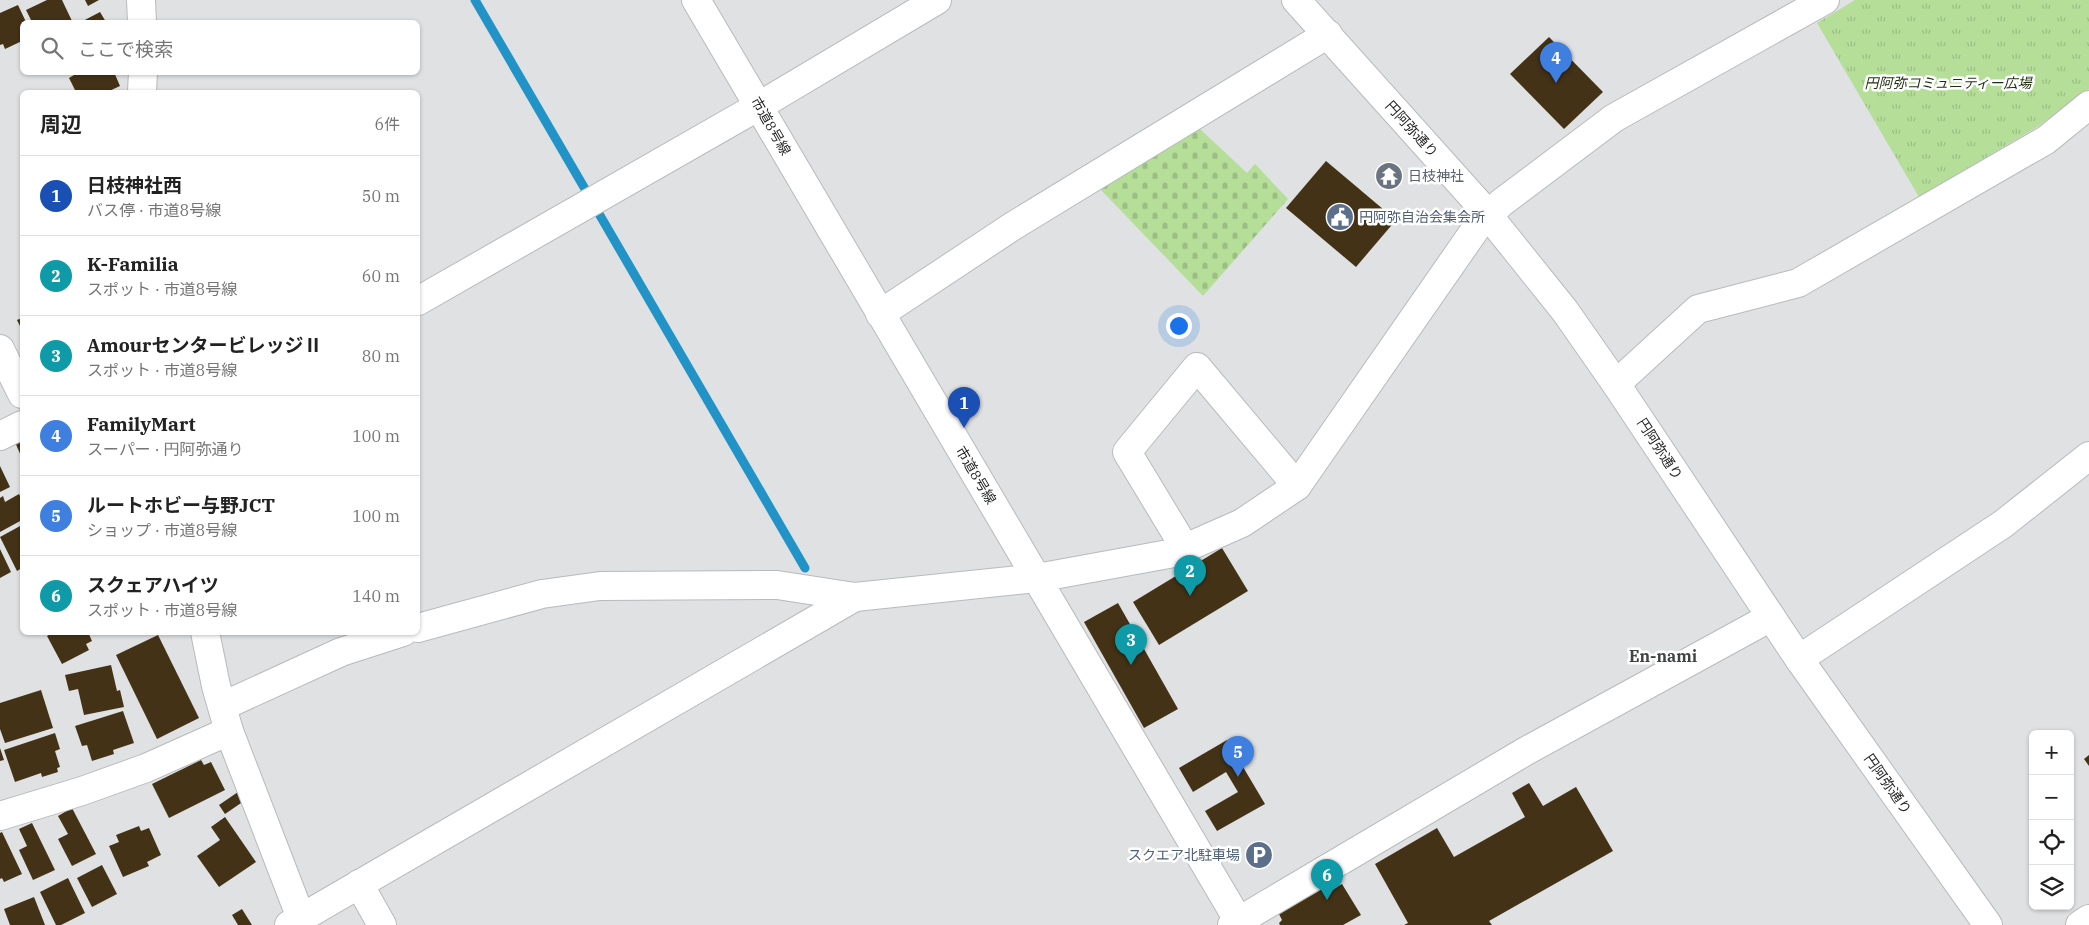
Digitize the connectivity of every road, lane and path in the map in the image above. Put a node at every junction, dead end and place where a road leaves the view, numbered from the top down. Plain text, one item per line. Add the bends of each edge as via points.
1 (141, 0) edge
2 (696, 0) edge
3 (937, 0) edge
4 (1296, 0) edge
5 (1825, 0) edge
6 (142, 20) edge
7 (1328, 34) junction
8 (143, 75) edge
9 (142, 90) edge
10 (2089, 105) edge
11 (758, 106) junction
12 (1488, 215) junction
13 (420, 300) edge
14 (880, 314) junction
15 (0, 349) edge
16 (1616, 384) junction
17 (20, 390) edge
18 (20, 426) edge
19 (0, 436) edge
20 (2089, 456) edge
21 (1297, 486) junction
22 (1185, 548) junction
23 (1037, 578) junction
24 (855, 596) junction
25 (1771, 617) junction
26 (420, 627) edge
27 (205, 635) edge
28 (394, 635) edge
29 (1799, 659) junction
30 (226, 718) junction
31 (0, 816) edge
32 (359, 884) junction
33 (2089, 919) edge
34 (295, 922) edge
35 (1237, 924) edge
36 (382, 925) edge
37 (1988, 925) edge
38 (2080, 925) edge

1 - 6 street
2 - 11 street, 市道8号線
3 - 11 street
4 - 7 street, 円阿弥通り
5 - 12 street via 1614,118
7 - 12 street, 円阿弥通り
7 - 14 street via 1013,226
8 - 9 street
10 - 16 street via 2046,140 1798,283 1698,310
11 - 13 street
11 - 14 street, 市道8号線
12 - 16 street, 円阿弥通り via 1565,310
12 - 21 street
14 - 23 street, 市道8号線
15 - 17 street
16 - 25 street, 円阿弥通り
18 - 19 street
20 - 29 street via 2003,524
21 - 22 street via 1242,523
21 - 22 street via 1197,367 1127,452
22 - 23 street via 1174,553
23 - 24 street
23 - 35 street, 市道8号線
24 - 26 street via 777,585 600,586 542,594
24 - 32 street
25 - 29 street, 円阿弥通り
25 - 35 street via 1526,751
27 - 30 street
28 - 30 street via 342,652
29 - 37 street, 円阿弥通り
30 - 31 street via 146,768
30 - 34 street
32 - 34 street
32 - 36 street
33 - 38 street

